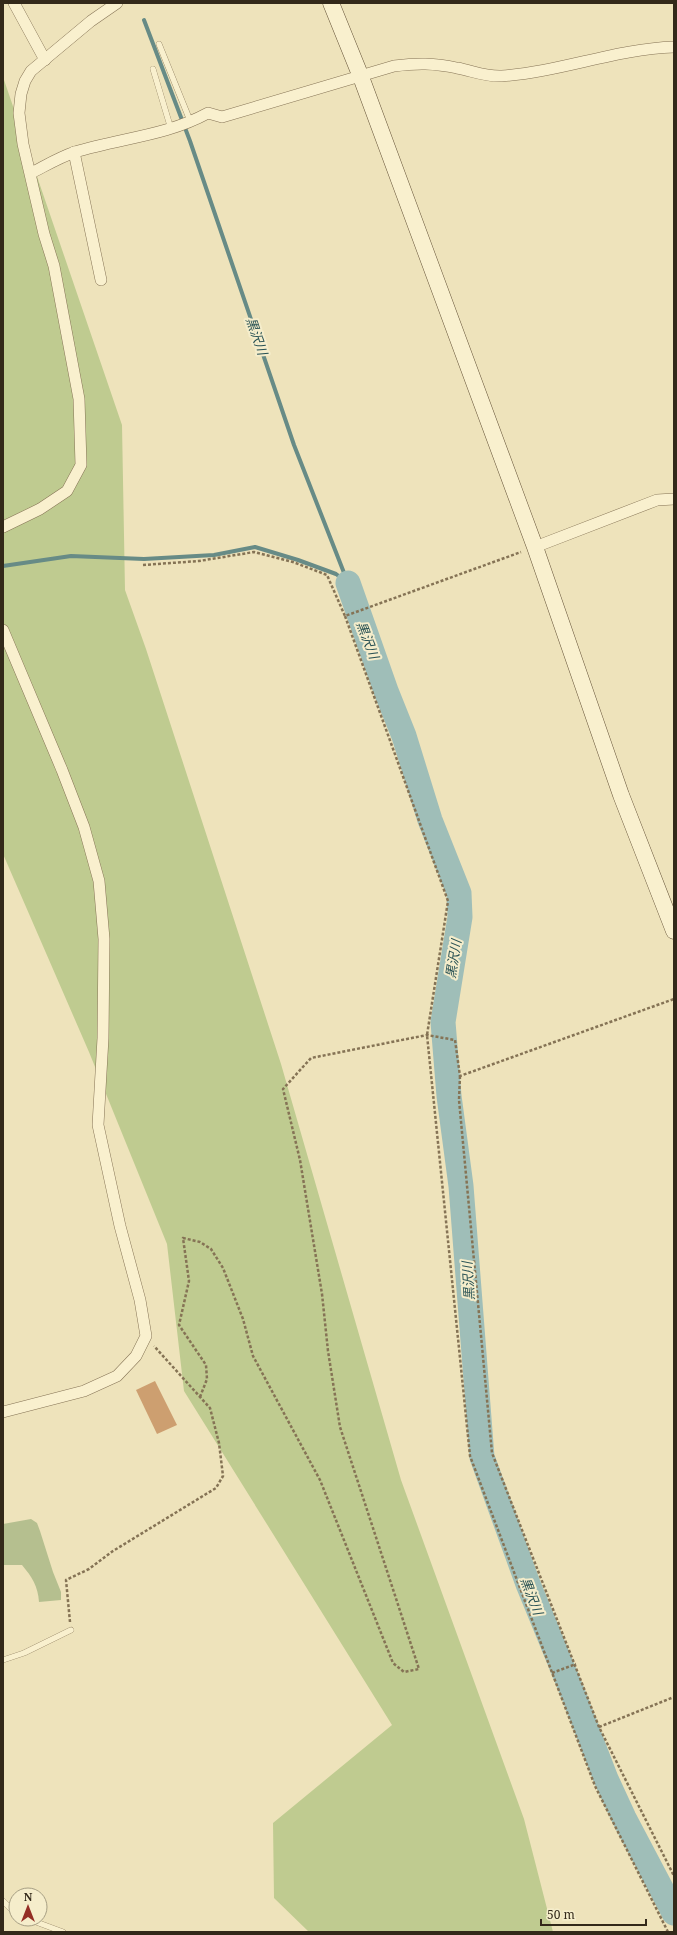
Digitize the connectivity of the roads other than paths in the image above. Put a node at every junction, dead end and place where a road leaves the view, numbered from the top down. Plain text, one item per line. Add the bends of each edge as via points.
1 (14, 3) edge
2 (117, 3) edge
3 (331, 3) edge
4 (159, 44) dead end
5 (674, 46) edge
6 (45, 60) junction
7 (153, 68) dead end
8 (361, 77) junction
9 (191, 123) junction
10 (171, 130) junction
11 (74, 152) junction
12 (31, 173) junction
13 (101, 280) dead end
14 (674, 499) edge
15 (3, 527) edge
16 (535, 547) junction
17 (3, 630) edge
18 (674, 931) edge
19 (3, 1412) edge
20 (71, 1630) road end
21 (3, 1660) edge
22 (48, 1926) edge
23 (63, 1932) edge

1 - 6 street
2 - 6 street via 91,20
3 - 8 street
4 - 9 lane
5 - 8 street via 628,52 503,76 489,77 459,68 418,63 394,66
6 - 12 street via 31,71 24,81 21,94 20,121
7 - 10 lane
8 - 9 street via 222,117 208,113
8 - 16 street
9 - 10 street
10 - 11 street
11 - 12 street
11 - 13 street
12 - 15 street via 44,234 54,266 79,398 81,465 67,492
14 - 16 street via 657,500
16 - 18 street via 621,795
17 - 19 street via 84,827 99,881 104,939 103,1038 98,1125 120,1226 140,1300 146,1336 136,1356 117,1376 84,1391
20 - 21 lane via 24,1653
22 - 23 lane

